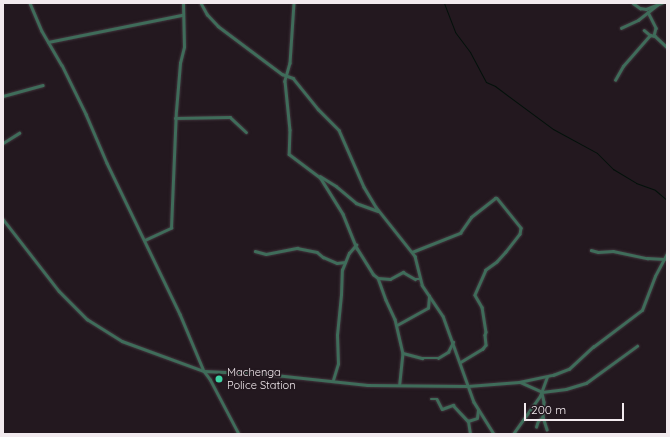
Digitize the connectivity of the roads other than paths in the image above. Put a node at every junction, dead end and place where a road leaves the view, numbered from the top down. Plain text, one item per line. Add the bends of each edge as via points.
1 (30, 3) edge
2 (183, 3) edge
3 (201, 3) edge
4 (294, 3) edge
5 (633, 3) edge
6 (662, 3) edge
7 (657, 5) junction
8 (648, 12) junction
9 (182, 15) junction
10 (621, 28) dead end
11 (644, 30) dead end
12 (650, 35) junction
13 (654, 36) junction
14 (48, 42) junction
15 (667, 47) edge
16 (286, 76) junction
17 (614, 80) dead end
18 (43, 85) dead end
19 (3, 96) edge
20 (176, 118) junction
21 (246, 132) dead end
22 (19, 133) dead end
23 (3, 143) edge
24 (318, 174) junction
25 (378, 211) junction
26 (3, 219) edge
27 (145, 240) junction
28 (356, 245) junction
29 (591, 250) dead end
30 (255, 251) dead end
31 (412, 252) junction
32 (667, 253) edge
33 (664, 259) junction
34 (345, 262) junction
35 (378, 278) junction
36 (419, 279) junction
37 (429, 295) junction
38 (396, 325) junction
39 (453, 342) junction
40 (637, 346) dead end
41 (403, 353) junction
42 (461, 362) junction
43 (204, 371) junction
44 (547, 376) junction
45 (333, 380) junction
46 (519, 382) junction
47 (400, 384) junction
48 (468, 386) junction
49 (542, 392) junction
50 (431, 399) dead end
51 (478, 410) junction
52 (543, 417) junction
53 (468, 421) junction
54 (536, 427) dead end
55 (547, 429) dead end
56 (239, 434) edge
57 (470, 434) edge
58 (494, 434) edge
59 (513, 434) edge

1 - 14 street
2 - 9 street
3 - 16 street via 206,14 218,26
4 - 16 street via 290,63
5 - 7 street via 642,8
6 - 7 street
7 - 8 street
8 - 10 street
8 - 13 street via 656,28
9 - 14 street
9 - 20 street via 184,47 180,63
11 - 12 street
12 - 13 street
12 - 17 street
13 - 15 street
14 - 27 street via 83,107
16 - 24 street via 289,154
16 - 25 street via 295,80 339,130 364,187
18 - 19 street
20 - 21 street via 230,117
20 - 27 street via 170,229
22 - 23 street
24 - 25 street via 356,203
24 - 28 street via 343,214
25 - 31 street
26 - 43 street via 59,291 87,319 122,341
27 - 43 street
28 - 34 street
28 - 35 street
29 - 33 street
30 - 34 street via 266,254 297,248 317,252 337,263
31 - 36 street
31 - 42 street via 460,233 471,217 495,198 521,228 520,234 506,252 486,270 475,295 482,307 486,345
32 - 33 street
33 - 44 street via 641,311 593,347 569,369
34 - 45 street via 342,270 337,335 338,364
35 - 36 street via 390,279 403,272
35 - 38 street
36 - 37 street
37 - 38 street via 428,308
37 - 39 street via 443,316
38 - 41 street
39 - 41 street via 448,352 438,358 422,358
39 - 42 street
40 - 49 street via 591,381 566,389
41 - 47 street
42 - 48 street
43 - 45 street
43 - 56 street
44 - 46 street
44 - 49 street
45 - 47 street via 367,385
46 - 48 street
46 - 49 street
47 - 48 street
48 - 51 street
49 - 52 street
49 - 59 street
50 - 53 street via 437,399 442,409 453,405
51 - 53 street via 477,418
51 - 58 street
52 - 54 street
52 - 55 street
53 - 57 street

